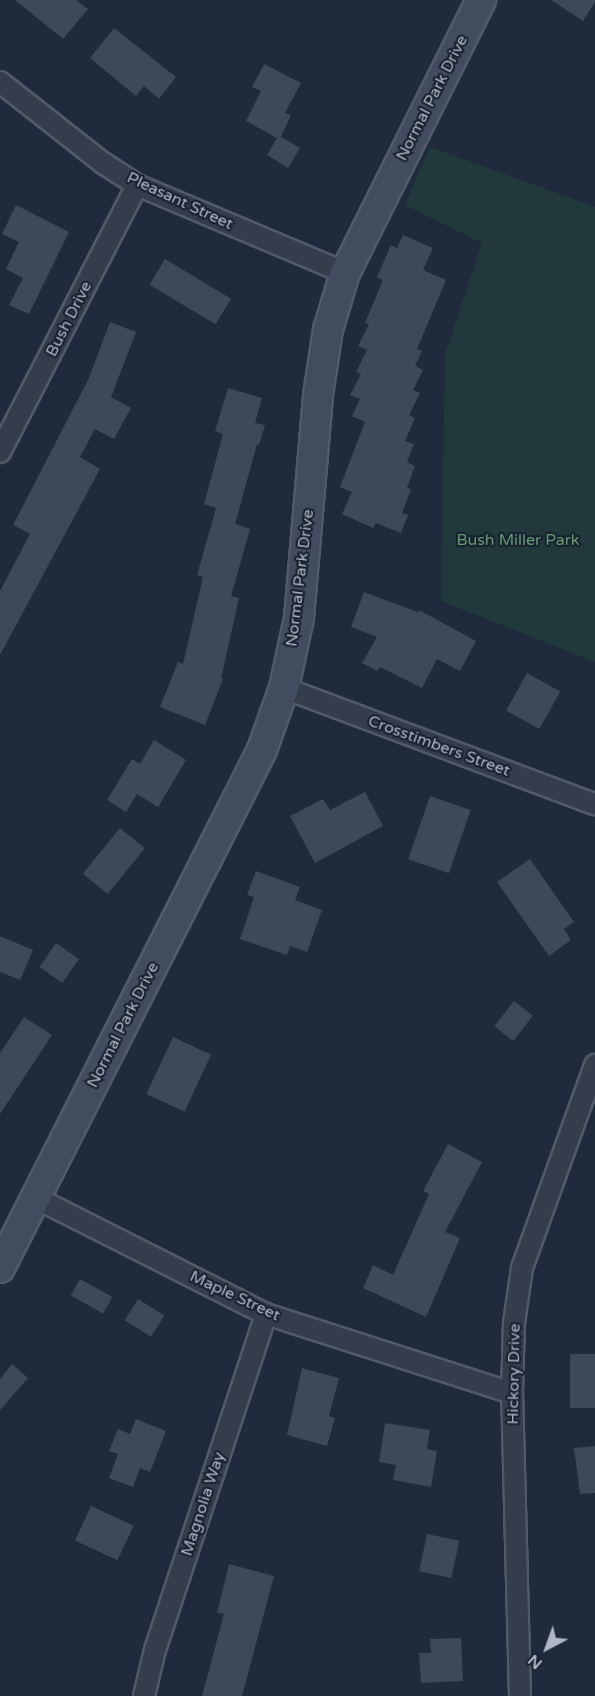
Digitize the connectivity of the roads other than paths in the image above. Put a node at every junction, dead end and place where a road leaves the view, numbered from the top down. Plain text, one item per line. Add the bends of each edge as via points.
1 (481, 0) edge
2 (0, 82) edge
3 (137, 185) junction
4 (345, 273) junction
5 (0, 452) edge
6 (284, 688) junction
7 (595, 804) edge
8 (595, 1065) edge
9 (36, 1198) junction
10 (0, 1268) edge
11 (266, 1314) junction
12 (512, 1393) junction
13 (144, 1696) edge
14 (520, 1696) edge

1 - 4 street, Normal Park Drive
2 - 3 street, Pleasant Street
3 - 4 street, Pleasant Street
3 - 5 street, Bush Drive
4 - 6 street, Normal Park Drive via 328,330 318,395 298,618
6 - 7 street, Crosstimbers Street
6 - 9 street, Normal Park Drive via 262,750
8 - 12 street, Hickory Drive via 522,1269 514,1323
9 - 10 street, Normal Park Drive
9 - 11 street, Maple Street
11 - 12 street, Maple Street
11 - 13 street, Magnolia Way via 155,1650
12 - 14 street, Hickory Drive

